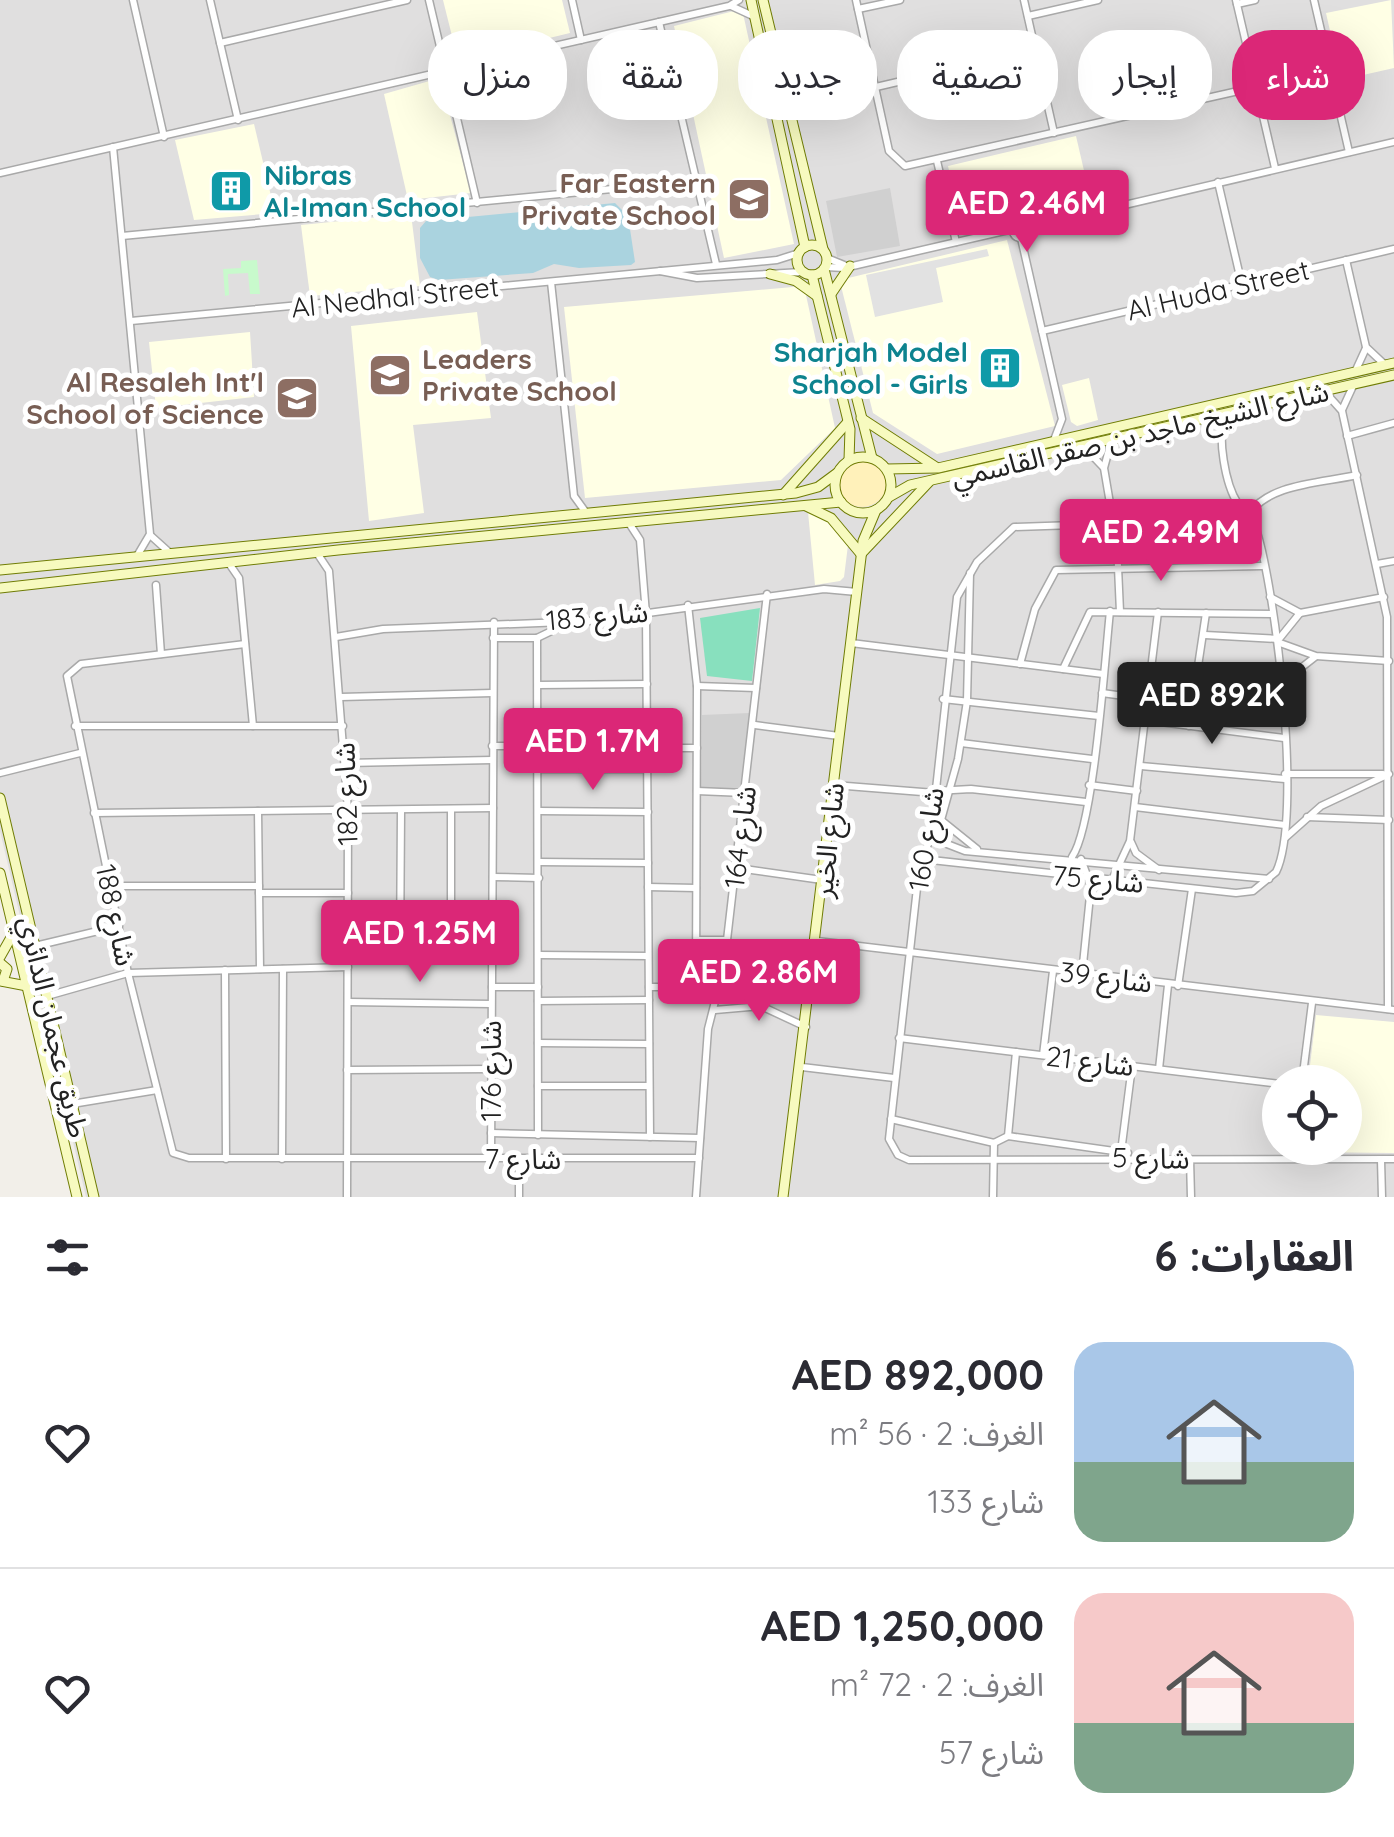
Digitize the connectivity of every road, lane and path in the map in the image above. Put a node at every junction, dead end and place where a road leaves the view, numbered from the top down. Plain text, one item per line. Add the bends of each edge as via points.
1 (133, 0) edge
2 (210, 0) edge
3 (407, 0) edge
4 (430, 0) edge
5 (572, 0) edge
6 (739, 0) edge
7 (751, 0) edge
8 (764, 0) edge
9 (900, 0) edge
10 (1024, 0) edge
11 (1098, 0) edge
12 (1255, 0) edge
13 (1314, 0) edge
14 (1236, 2) edge
15 (857, 4) edge
16 (730, 6) junction
17 (755, 16) junction
18 (1028, 16) junction
19 (659, 22) junction
20 (437, 30) edge
21 (771, 30) edge
22 (863, 30) edge
23 (1031, 30) edge
24 (1243, 30) edge
25 (581, 40) junction
26 (220, 43) junction
27 (567, 43) edge
28 (428, 76) edge
29 (877, 91) edge
30 (1232, 92) edge
31 (238, 120) junction
32 (457, 120) edge
33 (791, 120) edge
34 (1051, 120) edge
35 (1263, 120) edge
36 (1054, 133) junction
37 (164, 136) junction
38 (1394, 142) edge
39 (113, 148) junction
40 (1350, 152) junction
41 (937, 160) junction
42 (1274, 168) junction
43 (0, 174) edge
44 (696, 181) junction
45 (1218, 182) junction
46 (476, 204) junction
47 (1026, 228) junction
48 (1013, 229) junction
49 (122, 236) junction
50 (1021, 238) junction
51 (956, 242) junction
52 (1394, 249) edge
53 (802, 250) junction
54 (1346, 260) junction
55 (825, 261) junction
56 (716, 264) junction
57 (850, 266) junction
58 (659, 271) junction
59 (770, 274) junction
60 (807, 274) junction
61 (551, 282) junction
62 (1242, 285) junction
63 (831, 294) junction
64 (818, 297) junction
65 (130, 321) junction
66 (1042, 331) junction
67 (1366, 347) junction
68 (1390, 363) edge
69 (1355, 372) junction
70 (1394, 375) edge
71 (1354, 385) junction
72 (1324, 392) junction
73 (1342, 411) junction
74 (1225, 415) junction
75 (859, 416) junction
76 (1062, 418) junction
77 (1205, 419) junction
78 (848, 420) junction
79 (1394, 423) edge
80 (1082, 436) junction
81 (1220, 436) junction
82 (1347, 436) junction
83 (1052, 442) junction
84 (1111, 442) junction
85 (1085, 448) junction
86 (872, 458) junction
87 (849, 460) junction
88 (938, 468) junction
89 (1104, 468) junction
90 (887, 469) junction
91 (837, 474) junction
92 (1357, 475) junction
93 (928, 482) junction
94 (782, 495) junction
95 (574, 496) junction
96 (889, 497) junction
97 (840, 502) junction
98 (799, 504) junction
99 (850, 510) junction
100 (876, 510) junction
101 (588, 514) junction
102 (559, 516) junction
103 (1250, 517) junction
104 (650, 520) junction
105 (1114, 522) junction
106 (628, 523) junction
107 (150, 534) junction
108 (640, 540) junction
109 (863, 541) junction
110 (338, 550) junction
111 (317, 553) junction
112 (171, 554) junction
113 (861, 554) junction
114 (135, 557) junction
115 (249, 560) junction
116 (1394, 561) edge
117 (228, 562) junction
118 (1377, 564) junction
119 (1120, 566) junction
120 (1262, 566) junction
121 (0, 570) edge
122 (329, 571) junction
123 (970, 572) junction
124 (239, 578) junction
125 (156, 585) dead end
126 (0, 588) edge
127 (858, 593) junction
128 (766, 594) junction
129 (1268, 596) junction
130 (1384, 597) junction
131 (688, 606) junction
132 (1110, 612) junction
133 (1120, 612) junction
134 (1158, 612) junction
135 (1206, 613) junction
136 (1300, 613) junction
137 (646, 614) junction
138 (1272, 614) junction
139 (1390, 616) edge
140 (494, 622) junction
141 (569, 622) junction
142 (1205, 634) junction
143 (336, 637) junction
144 (493, 638) junction
145 (537, 638) junction
146 (1279, 641) junction
147 (851, 643) junction
148 (245, 644) junction
149 (161, 654) junction
150 (948, 656) junction
151 (1316, 656) junction
152 (966, 657) junction
153 (1389, 662) junction
154 (1020, 664) junction
155 (1063, 669) junction
156 (1103, 674) junction
157 (1283, 682) junction
158 (647, 684) junction
159 (538, 685) junction
160 (1194, 685) junction
161 (697, 686) junction
162 (756, 688) junction
163 (492, 693) junction
164 (1102, 693) junction
165 (1284, 693) junction
166 (341, 697) junction
167 (943, 699) junction
168 (1146, 699) junction
169 (967, 702) junction
170 (1099, 716) junction
171 (1145, 720) junction
172 (538, 725) junction
173 (754, 725) junction
174 (75, 726) junction
175 (253, 726) junction
176 (343, 726) junction
177 (1188, 726) junction
178 (647, 727) junction
179 (840, 736) junction
180 (1284, 738) junction
181 (961, 743) junction
182 (492, 746) junction
183 (538, 746) junction
184 (647, 748) junction
185 (698, 748) junction
186 (80, 753) junction
187 (1092, 759) junction
188 (492, 760) junction
189 (346, 763) junction
190 (1141, 766) junction
191 (538, 768) junction
192 (647, 769) junction
193 (0, 773) edge
194 (1389, 774) junction
195 (1284, 777) junction
196 (834, 785) junction
197 (1088, 785) junction
198 (950, 789) junction
199 (697, 791) junction
200 (1137, 791) junction
201 (935, 792) junction
202 (746, 793) junction
203 (0, 798) edge
204 (1086, 802) junction
205 (1135, 807) junction
206 (493, 808) junction
207 (450, 809) junction
208 (348, 810) junction
209 (258, 811) junction
210 (401, 811) junction
211 (538, 811) junction
212 (933, 811) junction
213 (648, 812) junction
214 (94, 813) junction
215 (1305, 817) junction
216 (941, 820) junction
217 (1388, 820) junction
218 (1285, 825) junction
219 (931, 828) junction
220 (1284, 839) junction
221 (1130, 841) junction
222 (965, 851) junction
223 (983, 852) junction
224 (1071, 858) junction
225 (922, 859) junction
226 (1081, 859) junction
227 (1391, 859) edge
228 (539, 862) junction
229 (648, 863) junction
230 (963, 864) junction
231 (1120, 867) junction
232 (737, 868) junction
233 (1159, 870) junction
234 (0, 872) edge
235 (492, 876) junction
236 (539, 878) junction
237 (1270, 879) junction
238 (823, 880) junction
239 (1090, 880) junction
240 (1112, 880) junction
241 (112, 886) junction
242 (648, 887) junction
243 (696, 888) junction
244 (1192, 889) junction
245 (259, 890) junction
246 (348, 893) junction
247 (119, 926) junction
248 (14, 931) junction
249 (697, 940) junction
250 (726, 940) junction
251 (818, 942) junction
252 (35, 946) junction
253 (910, 953) junction
254 (348, 954) junction
255 (451, 954) junction
256 (492, 954) junction
257 (539, 955) junction
258 (400, 956) junction
259 (648, 956) junction
260 (0, 960) edge
261 (724, 966) junction
262 (348, 967) junction
263 (283, 969) junction
264 (225, 970) junction
265 (260, 970) junction
266 (1053, 970) junction
267 (128, 973) junction
268 (1082, 974) junction
269 (812, 977) junction
270 (2, 981) edge
271 (1168, 984) junction
272 (27, 986) junction
273 (538, 986) junction
274 (1178, 986) junction
275 (492, 987) junction
276 (649, 987) junction
277 (696, 987) junction
278 (721, 987) junction
279 (47, 996) junction
280 (649, 1000) junction
281 (538, 1001) junction
282 (348, 1002) junction
283 (1312, 1003) junction
284 (492, 1004) junction
285 (714, 1010) junction
286 (1391, 1010) edge
287 (806, 1028) junction
288 (899, 1038) junction
289 (538, 1043) junction
290 (649, 1044) junction
291 (1016, 1052) junction
292 (1042, 1055) junction
293 (1304, 1065) edge
294 (1132, 1066) junction
295 (802, 1067) junction
296 (490, 1069) junction
297 (347, 1070) junction
298 (1159, 1070) junction
299 (894, 1078) junction
300 (1262, 1082) edge
301 (538, 1086) junction
302 (650, 1086) junction
303 (158, 1090) junction
304 (72, 1104) junction
305 (890, 1119) junction
306 (491, 1134) junction
307 (538, 1135) junction
308 (1008, 1136) junction
309 (650, 1137) junction
310 (700, 1138) junction
311 (994, 1143) junction
312 (1120, 1152) junction
313 (173, 1153) joint
314 (993, 1157) junction
315 (1152, 1157) junction
316 (699, 1158) junction
317 (226, 1159) junction
318 (282, 1159) junction
319 (347, 1159) junction
320 (491, 1159) junction
321 (519, 1159) junction
322 (1394, 1159) edge
323 (1190, 1160) junction
324 (1262, 1160) edge
325 (1362, 1160) edge
326 (1382, 1160) junction
327 (785, 1195) edge
328 (1394, 1196) edge
329 (77, 1197) edge
330 (94, 1197) edge
331 (347, 1197) edge
332 (519, 1197) edge
333 (696, 1197) edge
334 (993, 1197) edge
335 (1192, 1197) edge
336 (1382, 1197) edge

1 - 37 street
2 - 26 street
3 - 26 street
4 - 20 street
5 - 25 street
6 - 16 street
7 - 17 street
8 - 21 street
9 - 15 street
10 - 18 street
11 - 18 street
12 - 14 street
13 - 40 street
14 - 24 street
15 - 22 street
16 - 17 street
16 - 19 street
17 - 53 street
18 - 23 street
19 - 25 street
19 - 44 street
25 - 27 street
26 - 31 street
28 - 31 street
29 - 41 street via 897,162
30 - 36 street
31 - 37 street
32 - 46 street
33 - 55 street
34 - 36 street
35 - 42 street
36 - 41 street
37 - 39 street
38 - 40 street
39 - 43 street
39 - 49 street
40 - 42 street
41 - 51 street
42 - 45 street
44 - 46 street
44 - 56 street
45 - 47 street
45 - 62 street
46 - 49 street
47 - 48 street
47 - 50 street
48 - 50 street
48 - 51 street
49 - 65 street
50 - 66 street
51 - 57 street
52 - 54 street, Al Huda Street
53 - 55 street
53 - 56 street, Al Nedhal Street via 776,260
53 - 60 street
54 - 62 street, Al Huda Street
54 - 67 street
55 - 57 street
55 - 60 street
55 - 63 street
56 - 58 street, Al Nedhal Street
57 - 63 street
58 - 59 street, Al Nedhal Street via 696,278
58 - 61 street, Al Nedhal Street
59 - 60 street, Al Nedhal Street
59 - 64 street via 796,280
60 - 64 street
61 - 65 street, Al Nedhal Street
61 - 95 street
62 - 66 street, Al Huda Street
63 - 75 street
64 - 78 street
65 - 107 street
66 - 76 street
67 - 68 street
67 - 69 street
68 - 69 street, شارع الشيخ ماجد بن صقر القاسمي
69 - 80 street, شارع الشيخ ماجد بن صقر القاسمي
70 - 71 street, شارع الشيخ ماجد بن صقر القاسمي
71 - 72 street, شارع الشيخ ماجد بن صقر القاسمي
71 - 73 street
72 - 73 street
72 - 74 street, شارع الشيخ ماجد بن صقر القاسمي
73 - 82 street
74 - 77 street, شارع الشيخ ماجد بن صقر القاسمي
74 - 81 street
75 - 86 street
75 - 88 street
76 - 80 street
76 - 83 street
77 - 81 street
77 - 84 street, شارع الشيخ ماجد بن صقر القاسمي
78 - 87 street
78 - 94 street
79 - 82 street
80 - 83 street, شارع الشيخ ماجد بن صقر القاسمي
81 - 103 street via 1235,499
82 - 92 street
83 - 88 street, شارع الشيخ ماجد بن صقر القاسمي
84 - 85 street, شارع الشيخ ماجد بن صقر القاسمي
84 - 89 street
85 - 89 street
85 - 93 street, شارع الشيخ ماجد بن صقر القاسمي
86 - 87 street
86 - 90 street
87 - 91 street
88 - 90 street, شارع الشيخ ماجد بن صقر القاسمي
89 - 105 street
90 - 96 street
91 - 94 street via 811,490
91 - 97 street
92 - 103 street via 1274,493
92 - 118 street
93 - 96 street, شارع الشيخ ماجد بن صقر القاسمي
93 - 113 street
94 - 101 street
95 - 101 street
95 - 102 street
96 - 100 street
97 - 98 street
97 - 99 street
98 - 104 street
98 - 113 street via 831,518
99 - 100 street
99 - 109 street
100 - 109 street, شارع الخير
101 - 102 street
102 - 112 street
103 - 105 street
103 - 120 street
104 - 106 street
104 - 108 street
105 - 119 street
105 - 123 street via 1014,527
106 - 108 street
106 - 110 street
107 - 112 street
107 - 114 street
108 - 137 street
109 - 113 street, شارع الخير
110 - 111 street
110 - 122 street, شارع 182
111 - 115 street
111 - 122 street, شارع 182
112 - 114 street
113 - 127 street, شارع الخير
114 - 121 street
115 - 117 street
115 - 124 street
116 - 118 street
117 - 124 street
117 - 126 street
118 - 130 street
119 - 120 street
119 - 133 street
119 - 154 street via 1050,574
120 - 129 street
122 - 143 street, شارع 182
123 - 150 street, شارع 160 via 954,607
123 - 152 street
124 - 148 street
125 - 149 street
127 - 128 street, شارع 183 via 832,588
127 - 147 street, شارع الخير
128 - 131 street, شارع 183
128 - 162 street, شارع 164
129 - 136 street
129 - 138 street
130 - 136 street
130 - 139 street
131 - 137 street, شارع 183
131 - 161 street
132 - 133 street
132 - 155 street via 1087,615
132 - 156 street
133 - 134 street
134 - 135 street
134 - 168 street
135 - 138 street
135 - 142 street
136 - 146 street
137 - 141 street, شارع 183
137 - 158 street
138 - 146 street
139 - 153 street
140 - 141 street, شارع 183
140 - 143 street, شارع 183
140 - 144 street, شارع 176
141 - 145 street
142 - 146 street
142 - 160 street
143 - 166 street, شارع 182
144 - 145 street
144 - 163 street, شارع 176
145 - 159 street
146 - 151 street
146 - 157 street
147 - 150 street
147 - 179 street, شارع الخير
148 - 149 street
148 - 175 street
149 - 174 street, شارع 188 via 81,664 67,676
150 - 152 street
150 - 167 street, شارع 160
151 - 153 street
151 - 157 street
152 - 154 street
152 - 169 street
153 - 194 street
154 - 155 street
155 - 156 street
156 - 164 street
157 - 165 street
158 - 159 street
158 - 178 street
159 - 172 street
160 - 165 street
160 - 177 street
161 - 162 street
161 - 185 street
162 - 173 street, شارع 164
163 - 166 street
163 - 182 street, شارع 176
164 - 168 street
164 - 170 street
165 - 180 street
166 - 176 street, شارع 182
167 - 169 street
167 - 201 street, شارع 160
168 - 171 street
169 - 170 street
169 - 181 street
170 - 187 street
171 - 177 street
171 - 190 street
172 - 178 street
172 - 183 street
173 - 179 street
173 - 202 street, شارع 164
174 - 175 street
174 - 186 street, شارع 188
175 - 176 street
176 - 189 street, شارع 182
177 - 180 street
178 - 184 street
179 - 196 street, شارع الخير
180 - 195 street
181 - 187 street
181 - 198 street
182 - 183 street
182 - 188 street, شارع 176
183 - 191 street
184 - 185 street
184 - 192 street
185 - 199 street
186 - 193 street
186 - 214 street, شارع 188
187 - 197 street
188 - 189 street
188 - 206 street, شارع 176
189 - 208 street, شارع 182
190 - 195 street
190 - 200 street
191 - 192 street
191 - 211 street
192 - 213 street
194 - 195 street
194 - 215 street
194 - 217 street
195 - 218 street
196 - 201 street
196 - 238 street, شارع الخير
197 - 200 street
197 - 204 street
198 - 201 street
198 - 204 street
198 - 216 street
199 - 202 street
199 - 243 street
200 - 205 street
201 - 212 street, شارع 160
202 - 232 street, شارع 164
203 - 252 street, طريق عجمان الدائري
204 - 224 street
205 - 218 street
205 - 221 street
206 - 207 street
206 - 235 street, شارع 176
207 - 210 street
207 - 255 street
208 - 209 street
208 - 210 street
208 - 246 street, شارع 182
209 - 214 street
209 - 245 street
210 - 258 street
211 - 213 street
211 - 228 street
212 - 216 street
212 - 219 street, شارع 160
213 - 229 street
214 - 241 street, شارع 188
215 - 217 street
215 - 220 street
216 - 223 street
217 - 227 street
218 - 220 street
219 - 222 street
219 - 225 street, شارع 160
220 - 237 street via 1280,866
221 - 231 street
221 - 233 street
222 - 223 street
222 - 230 street
223 - 224 street
224 - 226 street
225 - 230 street, شارع 75
225 - 253 street, شارع 160
226 - 231 street
226 - 239 street
227 - 286 street
228 - 229 street
228 - 236 street
229 - 242 street
230 - 239 street, شارع 75
231 - 233 street
231 - 240 street
232 - 238 street
232 - 250 street, شارع 164
233 - 237 street
234 - 248 street, طريق عجمان الدائري
235 - 236 street
235 - 256 street, شارع 176
236 - 257 street
237 - 244 street, شارع 75 via 1245,893
238 - 251 street, شارع الخير
239 - 240 street, شارع 75
239 - 268 street
240 - 244 street, شارع 75
241 - 245 street
241 - 247 street, شارع 188
242 - 243 street
242 - 259 street
243 - 249 street
244 - 274 street
245 - 246 street
245 - 265 street
246 - 254 street, شارع 182
247 - 252 street
247 - 267 street, شارع 188
248 - 260 street
248 - 272 street, طريق عجمان الدائري
249 - 250 street
249 - 277 street
250 - 261 street, شارع 164
251 - 253 street, شارع 39
251 - 269 street, شارع الخير
252 - 279 street, طريق عجمان الدائري
253 - 266 street, شارع 39
253 - 288 street, شارع 160
254 - 258 street
254 - 262 street, شارع 182
255 - 256 street
255 - 258 street
256 - 275 street, شارع 176
257 - 259 street
257 - 273 street
259 - 276 street
260 - 270 street via 8,970
261 - 269 street
261 - 278 street, شارع 164
262 - 263 street
262 - 282 street, شارع 182
263 - 265 street
263 - 318 street
264 - 265 street
264 - 267 street
264 - 317 street
266 - 268 street, شارع 39
266 - 292 street
267 - 279 street
267 - 303 street, شارع 188
268 - 271 street, شارع 39
269 - 287 street, شارع الخير
270 - 272 street
271 - 274 street, شارع 39
271 - 298 street
272 - 329 street, طريق عجمان الدائري
273 - 275 street
273 - 281 street
274 - 283 street, شارع 39
275 - 284 street, شارع 176
276 - 277 street
276 - 280 street
277 - 278 street
278 - 285 street, شارع 164
279 - 304 street, طريق عجمان الدائري
280 - 281 street
280 - 290 street
281 - 289 street
282 - 284 street
282 - 297 street, شارع 182
283 - 286 street, شارع 39
283 - 293 street
284 - 296 street, شارع 176
285 - 287 street via 761,1006
285 - 310 street, شارع 164
287 - 295 street, شارع الخير
288 - 291 street, شارع 21
288 - 299 street, شارع 160
289 - 290 street
289 - 301 street
290 - 302 street
291 - 292 street, شارع 21
291 - 308 street
292 - 294 street, شارع 21
294 - 298 street, شارع 21
294 - 312 street
295 - 299 street
295 - 327 street, شارع الخير
296 - 297 street
296 - 306 street, شارع 176
297 - 319 street, شارع 182
298 - 300 street, شارع 21
299 - 305 street, شارع 160
301 - 302 street
301 - 307 street
302 - 309 street
303 - 304 street
303 - 313 street, شارع 188
304 - 330 street, طريق عجمان الدائري
305 - 311 street
305 - 314 street, شارع 5 via 890,1145 909,1160
306 - 307 street
306 - 320 street, شارع 176
307 - 309 street
308 - 311 street
308 - 312 street
309 - 310 street
310 - 316 street, شارع 164
311 - 314 street
312 - 315 street
313 - 317 street, شارع 7
314 - 315 street, شارع 5
314 - 334 street
315 - 323 street, شارع 5
316 - 321 street, شارع 7
316 - 333 street, شارع 164
317 - 318 street, شارع 7
318 - 319 street, شارع 7
319 - 320 street, شارع 7
319 - 331 street, شارع 182
320 - 321 street, شارع 7
321 - 332 street
322 - 326 street, شارع 5
323 - 324 street, شارع 5
323 - 335 street
325 - 326 street, شارع 5
326 - 336 street
328 - 336 street

